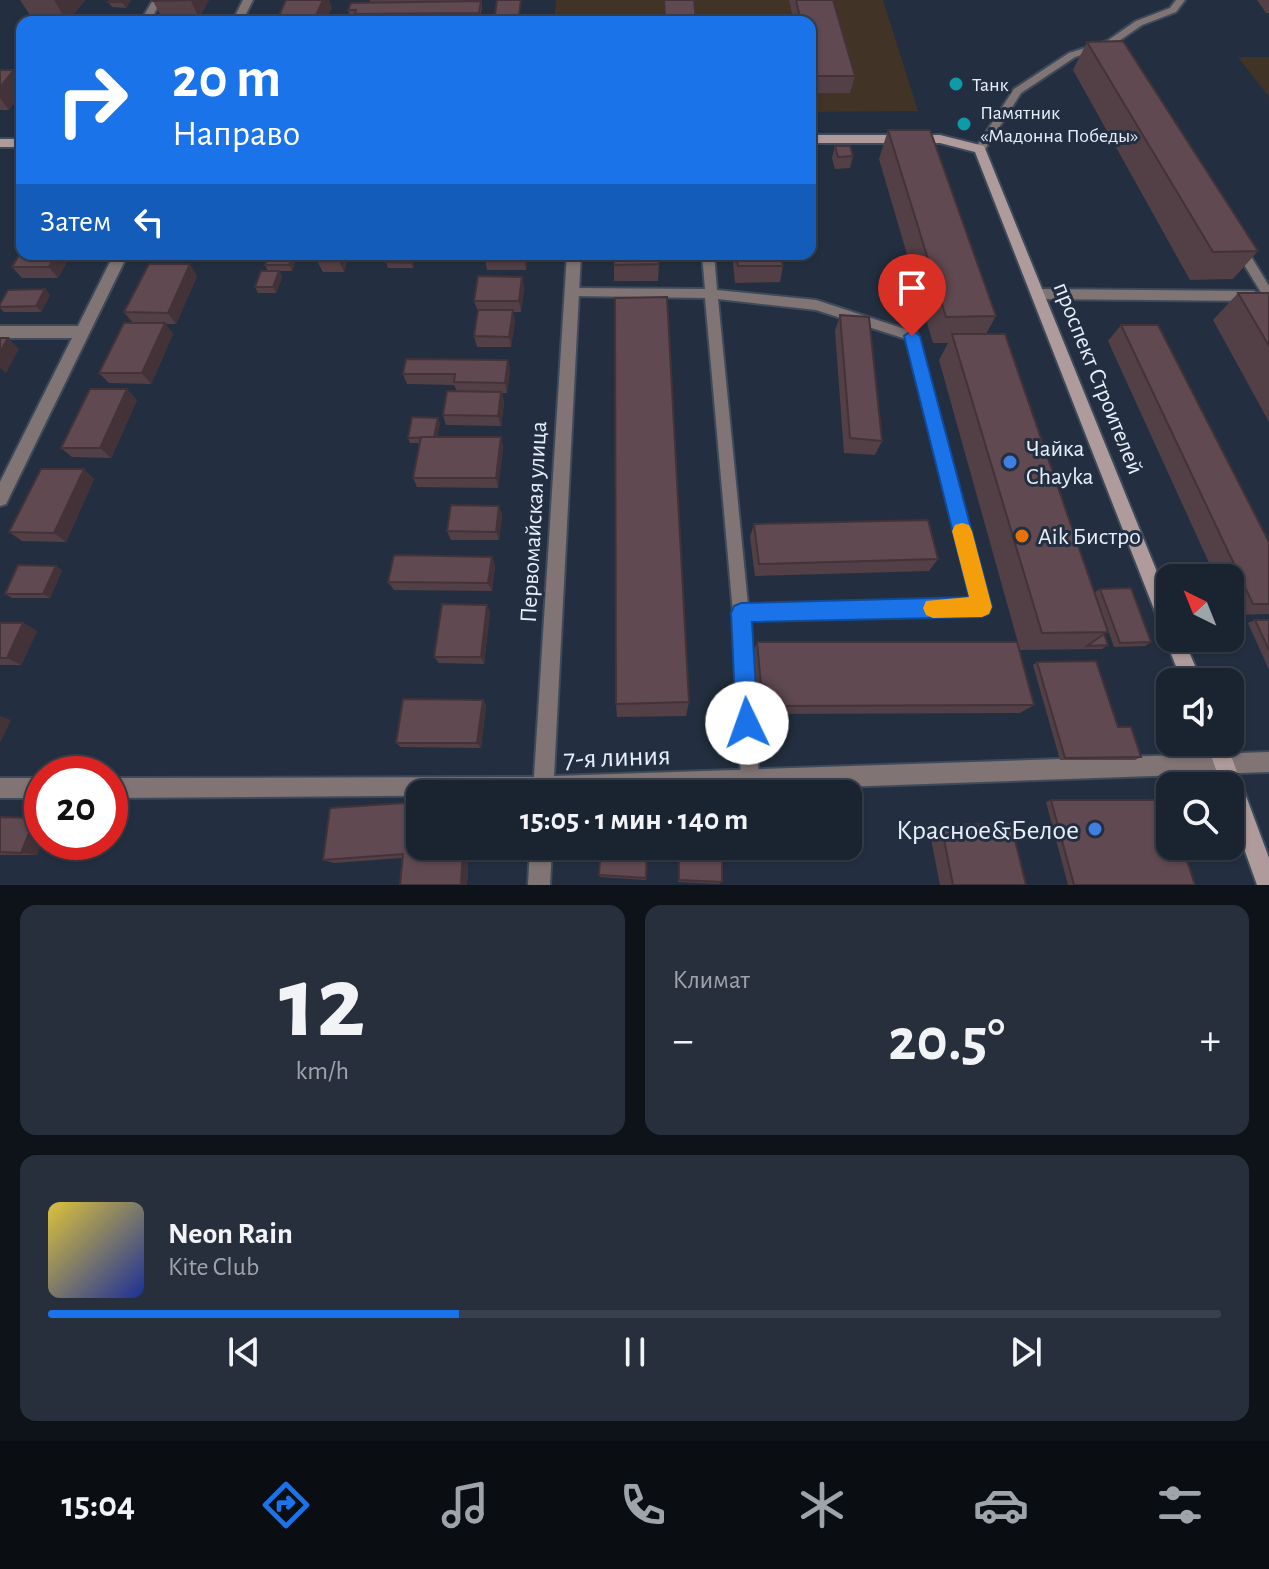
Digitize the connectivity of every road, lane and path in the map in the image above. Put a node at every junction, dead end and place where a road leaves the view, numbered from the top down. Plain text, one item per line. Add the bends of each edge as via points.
1 (1181, 0) edge
2 (816, 139) edge
3 (980, 149) junction
4 (1237, 243) edge
5 (118, 260) edge
6 (574, 260) edge
7 (708, 260) edge
8 (572, 292) junction
9 (711, 294) junction
10 (1038, 294) junction
11 (1269, 296) edge
12 (0, 332) edge
13 (83, 332) junction
14 (0, 499) edge
15 (1156, 592) edge
16 (741, 613) junction
17 (1156, 756) edge
18 (1221, 756) edge
19 (1240, 756) edge
20 (1269, 762) edge
21 (750, 779) junction
22 (545, 780) edge
23 (731, 780) edge
24 (0, 788) edge
25 (24, 788) edge
26 (128, 788) edge
27 (406, 789) edge
28 (540, 860) edge
29 (539, 885) edge
30 (1268, 885) edge

1 - 3 lane via 1173,10 1139,23 1114,48 1072,55 1017,91
2 - 3 street via 940,139
3 - 10 street, проспект Строителей
4 - 11 lane
5 - 13 street
6 - 8 street, Первомайская улица
7 - 9 lane
8 - 9 lane
8 - 22 street, Первомайская улица
9 - 16 lane
9 - 16 lane via 816,305 912,336 982,607
10 - 11 lane
10 - 15 street, проспект Строителей
12 - 13 street
13 - 14 street
16 - 21 lane
17 - 21 street, 7-я линия
18 - 30 street
19 - 20 street, 7-я линия
21 - 23 street, 7-я линия
24 - 25 street
26 - 27 street, 7-я линия
28 - 29 street

